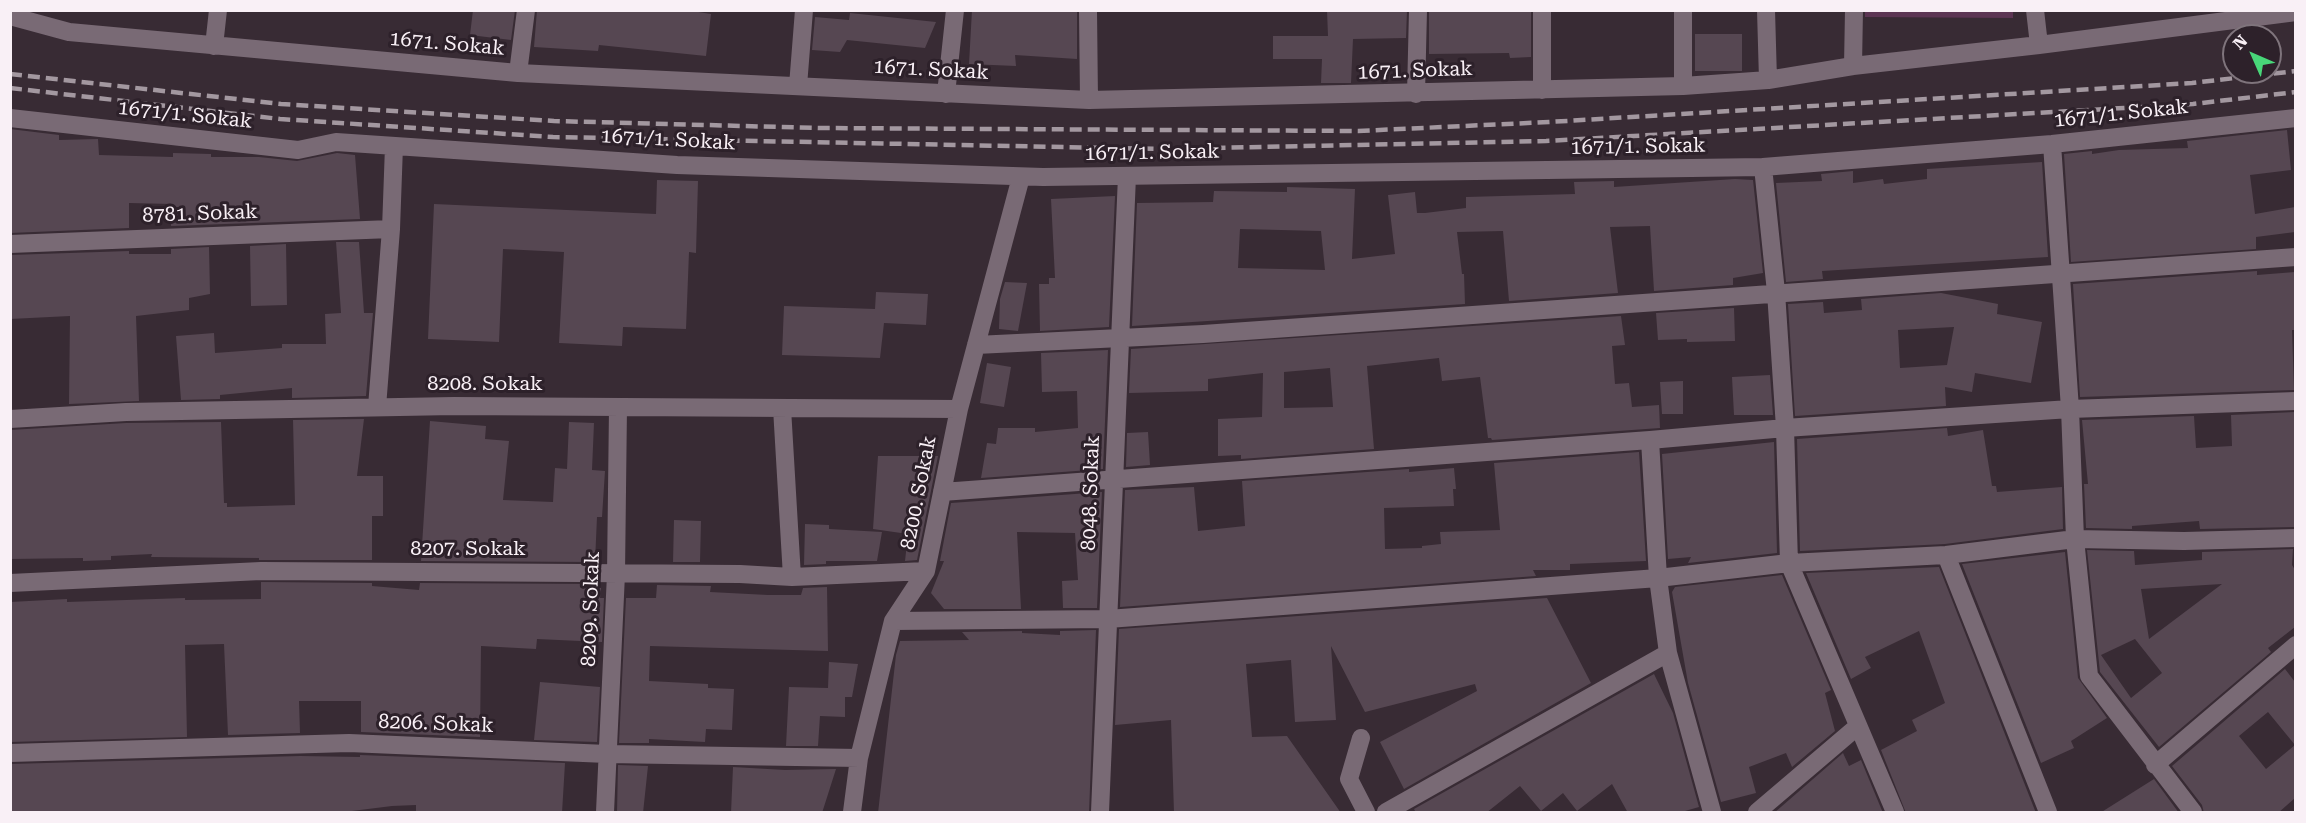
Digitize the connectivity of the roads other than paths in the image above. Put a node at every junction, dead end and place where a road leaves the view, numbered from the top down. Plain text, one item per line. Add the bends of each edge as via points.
1 (218, 10) edge
2 (526, 10) edge
3 (804, 10) edge
4 (955, 10) edge
5 (1088, 10) edge
6 (1418, 10) edge
7 (1542, 10) edge
8 (1683, 10) edge
9 (1766, 10) edge
10 (1854, 10) edge
11 (2035, 10) edge
12 (2295, 12) edge
13 (10, 16) edge
14 (2039, 45) junction
15 (214, 46) junction
16 (1853, 66) junction
17 (518, 72) junction
18 (1768, 80) junction
19 (798, 86) junction
20 (1683, 86) junction
21 (1542, 90) junction
22 (946, 94) junction
23 (1416, 94) junction
24 (1089, 100) junction
25 (10, 118) edge
26 (2295, 118) edge
27 (2052, 144) junction
28 (394, 146) junction
29 (1763, 167) junction
30 (1127, 176) junction
31 (1021, 177) junction
32 (391, 229) junction
33 (10, 244) edge
34 (2295, 257) edge
35 (2060, 272) junction
36 (1776, 292) junction
37 (1120, 338) junction
38 (976, 345) junction
39 (2295, 401) edge
40 (377, 407) junction
41 (618, 407) junction
42 (782, 408) junction
43 (959, 409) junction
44 (2070, 409) junction
45 (10, 419) edge
46 (1785, 428) junction
47 (1650, 440) junction
48 (1114, 479) junction
49 (942, 492) junction
50 (2295, 538) edge
51 (2075, 539) junction
52 (1946, 555) junction
53 (1789, 563) junction
54 (926, 571) junction
55 (616, 574) junction
56 (792, 578) junction
57 (1658, 578) junction
58 (10, 583) edge
59 (1108, 619) junction
60 (893, 621) junction
61 (2295, 645) edge
62 (1668, 654) junction
63 (1858, 726) junction
64 (1361, 738) dead end
65 (10, 753) edge
66 (607, 754) junction
67 (859, 758) junction
68 (2156, 765) junction
69 (606, 813) edge
70 (852, 813) edge
71 (1100, 813) edge
72 (1365, 813) edge
73 (1386, 813) edge
74 (1712, 813) edge
75 (1757, 813) edge
76 (1895, 813) edge
77 (2048, 813) edge
78 (2193, 813) edge

1 - 15 street
2 - 17 street
3 - 19 street
4 - 22 street
5 - 24 street
6 - 23 street
7 - 21 street
8 - 20 street
9 - 18 street
10 - 16 street
11 - 14 street
12 - 14 street, 1671. Sokak
13 - 15 street, 1671. Sokak via 69,32
14 - 16 street, 1671. Sokak
15 - 17 street, 1671. Sokak
16 - 18 street, 1671. Sokak
17 - 19 street, 1671. Sokak
18 - 20 street, 1671. Sokak
19 - 22 street, 1671. Sokak
20 - 21 street, 1671. Sokak
21 - 23 street, 1671. Sokak
22 - 24 street, 1671. Sokak
23 - 24 street, 1671. Sokak
25 - 28 street, 1671/1. Sokak via 298,150 336,142
26 - 27 street, 1671/1. Sokak
27 - 29 street, 1671/1. Sokak
27 - 35 street
28 - 31 street, 1671/1. Sokak via 677,165
28 - 32 street
29 - 30 street, 1671/1. Sokak
29 - 36 street
30 - 31 street, 1671/1. Sokak
30 - 37 street, 8048. Sokak
31 - 38 street, 8200. Sokak
32 - 33 street, 8781. Sokak
32 - 40 street
34 - 35 street
35 - 36 street
35 - 44 street
36 - 37 street
36 - 46 street
37 - 38 street
37 - 48 street, 8048. Sokak
38 - 43 street, 8200. Sokak
39 - 44 street
40 - 41 street, 8208. Sokak
40 - 45 street, 8208. Sokak via 126,412
41 - 42 street, 8208. Sokak
41 - 55 street, 8209. Sokak
42 - 43 street, 8208. Sokak
42 - 56 street
43 - 49 street, 8200. Sokak
44 - 46 street
44 - 51 street
46 - 47 street
46 - 53 street
47 - 48 street
47 - 57 street
48 - 49 street
48 - 59 street, 8048. Sokak
49 - 54 street, 8200. Sokak
50 - 51 street
51 - 52 street
51 - 68 street via 2088,676
52 - 53 street
52 - 77 street
53 - 57 street
53 - 63 street
54 - 56 street, 8207. Sokak
54 - 60 street, 8200. Sokak
55 - 56 street, 8207. Sokak
55 - 58 street, 8207. Sokak via 261,571
55 - 66 street, 8209. Sokak
57 - 59 street
57 - 62 street
59 - 60 street
59 - 71 street, 8048. Sokak
60 - 67 street, 8200. Sokak
61 - 68 street
62 - 73 street
62 - 74 street
63 - 75 street
63 - 76 street
64 - 72 street via 1349,779
65 - 66 street, 8206. Sokak via 349,743
66 - 67 street, 8206. Sokak
66 - 69 street, 8209. Sokak
67 - 70 street, 8200. Sokak
68 - 78 street

